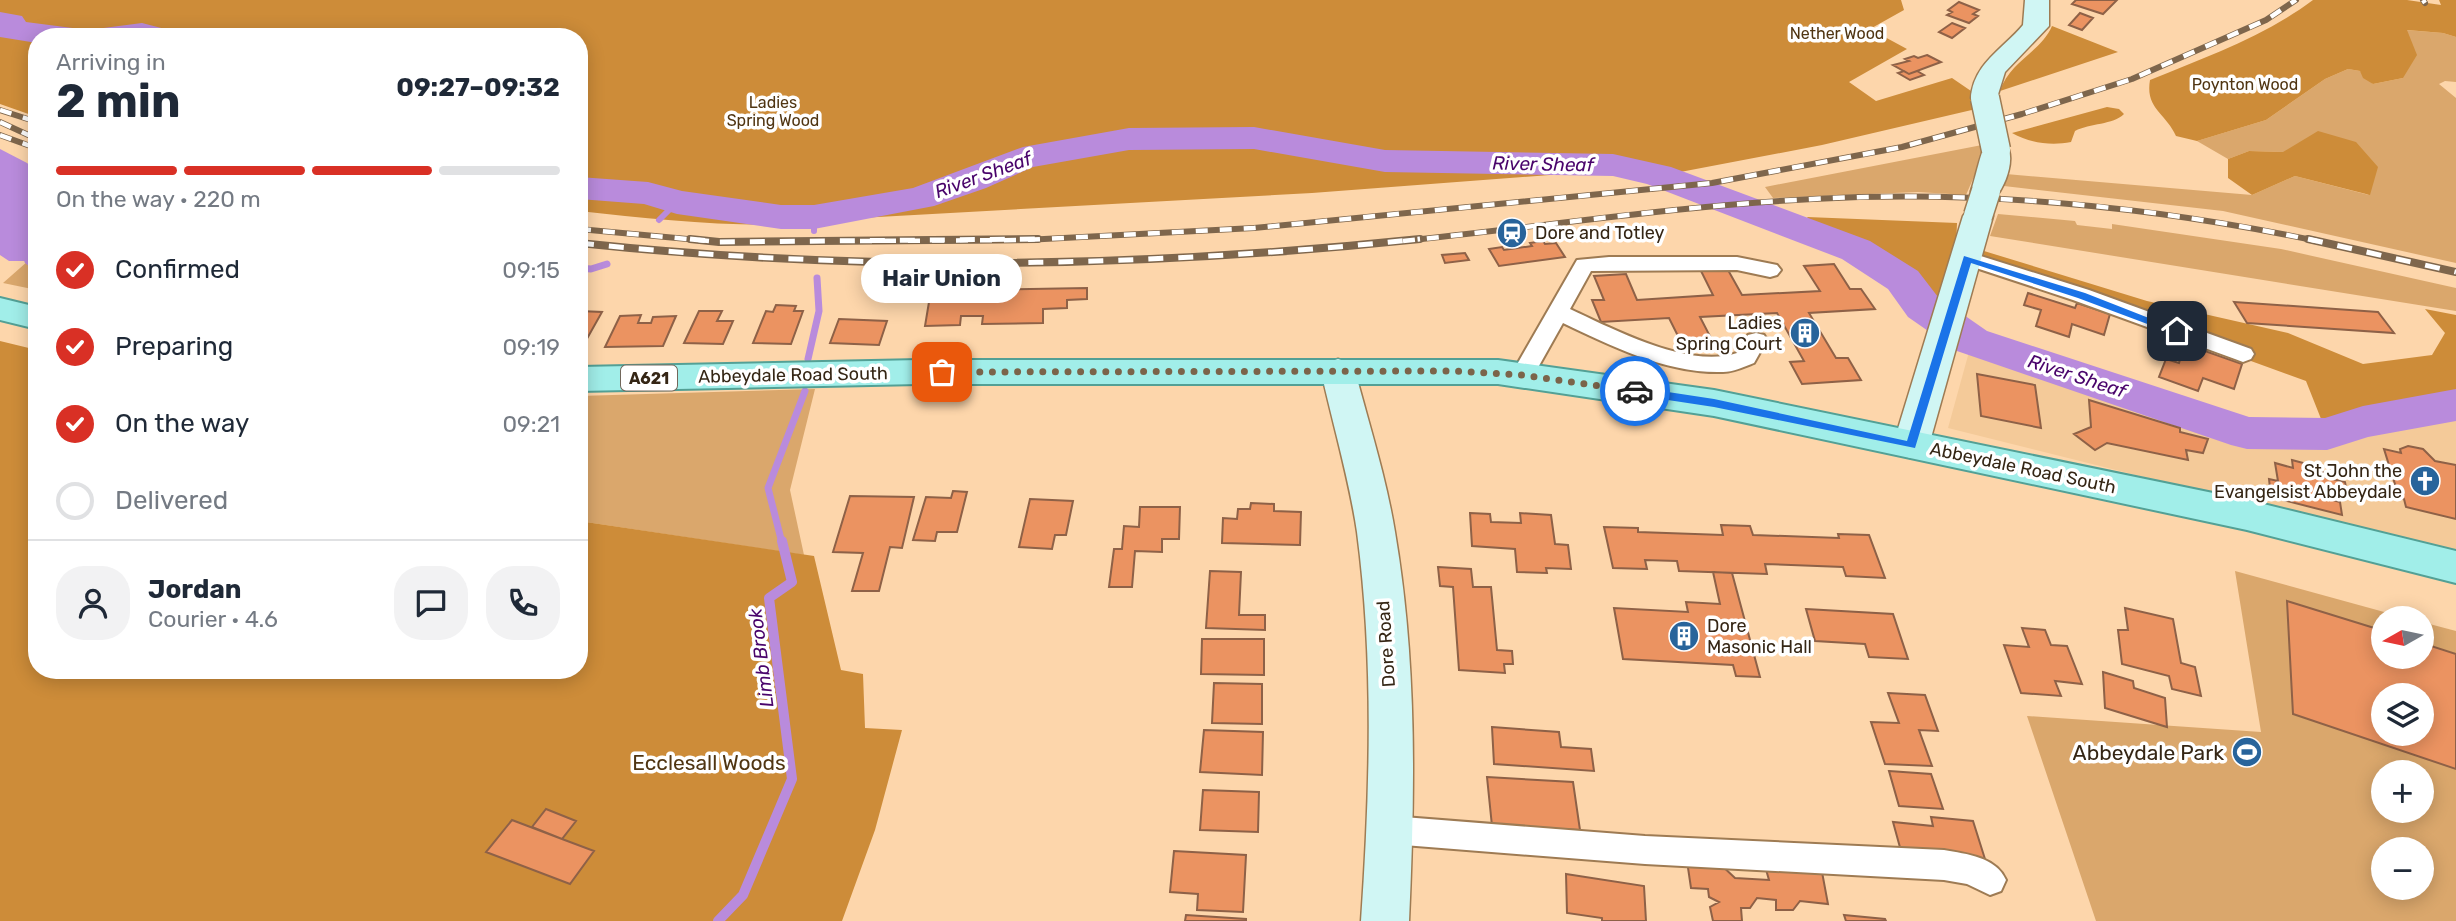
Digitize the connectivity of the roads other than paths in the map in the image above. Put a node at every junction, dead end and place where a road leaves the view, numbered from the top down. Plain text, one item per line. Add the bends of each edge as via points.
1 (2037, 0) edge
2 (1968, 258) junction
3 (1770, 270) dead end
4 (0, 309) edge
5 (1558, 312) junction
6 (28, 316) edge
7 (1756, 340) dead end
8 (2244, 354) dead end
9 (1338, 371) junction
10 (1522, 375) junction
11 (588, 379) edge
12 (1911, 446) junction
13 (2456, 567) edge
14 (1391, 830) junction
15 (1990, 880) dead end
16 (1385, 921) edge

1 - 2 street, bridge via 2036,26 1992,71 1985,85 1996,163
2 - 8 street
2 - 12 street
3 - 5 street via 1730,262 1584,265
4 - 6 main road
5 - 7 street via 1640,350 1705,364 1732,365 1747,360
5 - 10 street
9 - 10 main road, Abbeydale Road South / A621
9 - 11 main road, Abbeydale Road South / A621
9 - 14 street, Dore Road via 1379,556 1390,701
10 - 12 main road, Abbeydale Road South / A621 via 1714,403
12 - 13 main road, Abbeydale Road South / A621 via 2247,515
14 - 15 street via 1645,850 1944,865 1973,870
14 - 16 street, Dore Road

